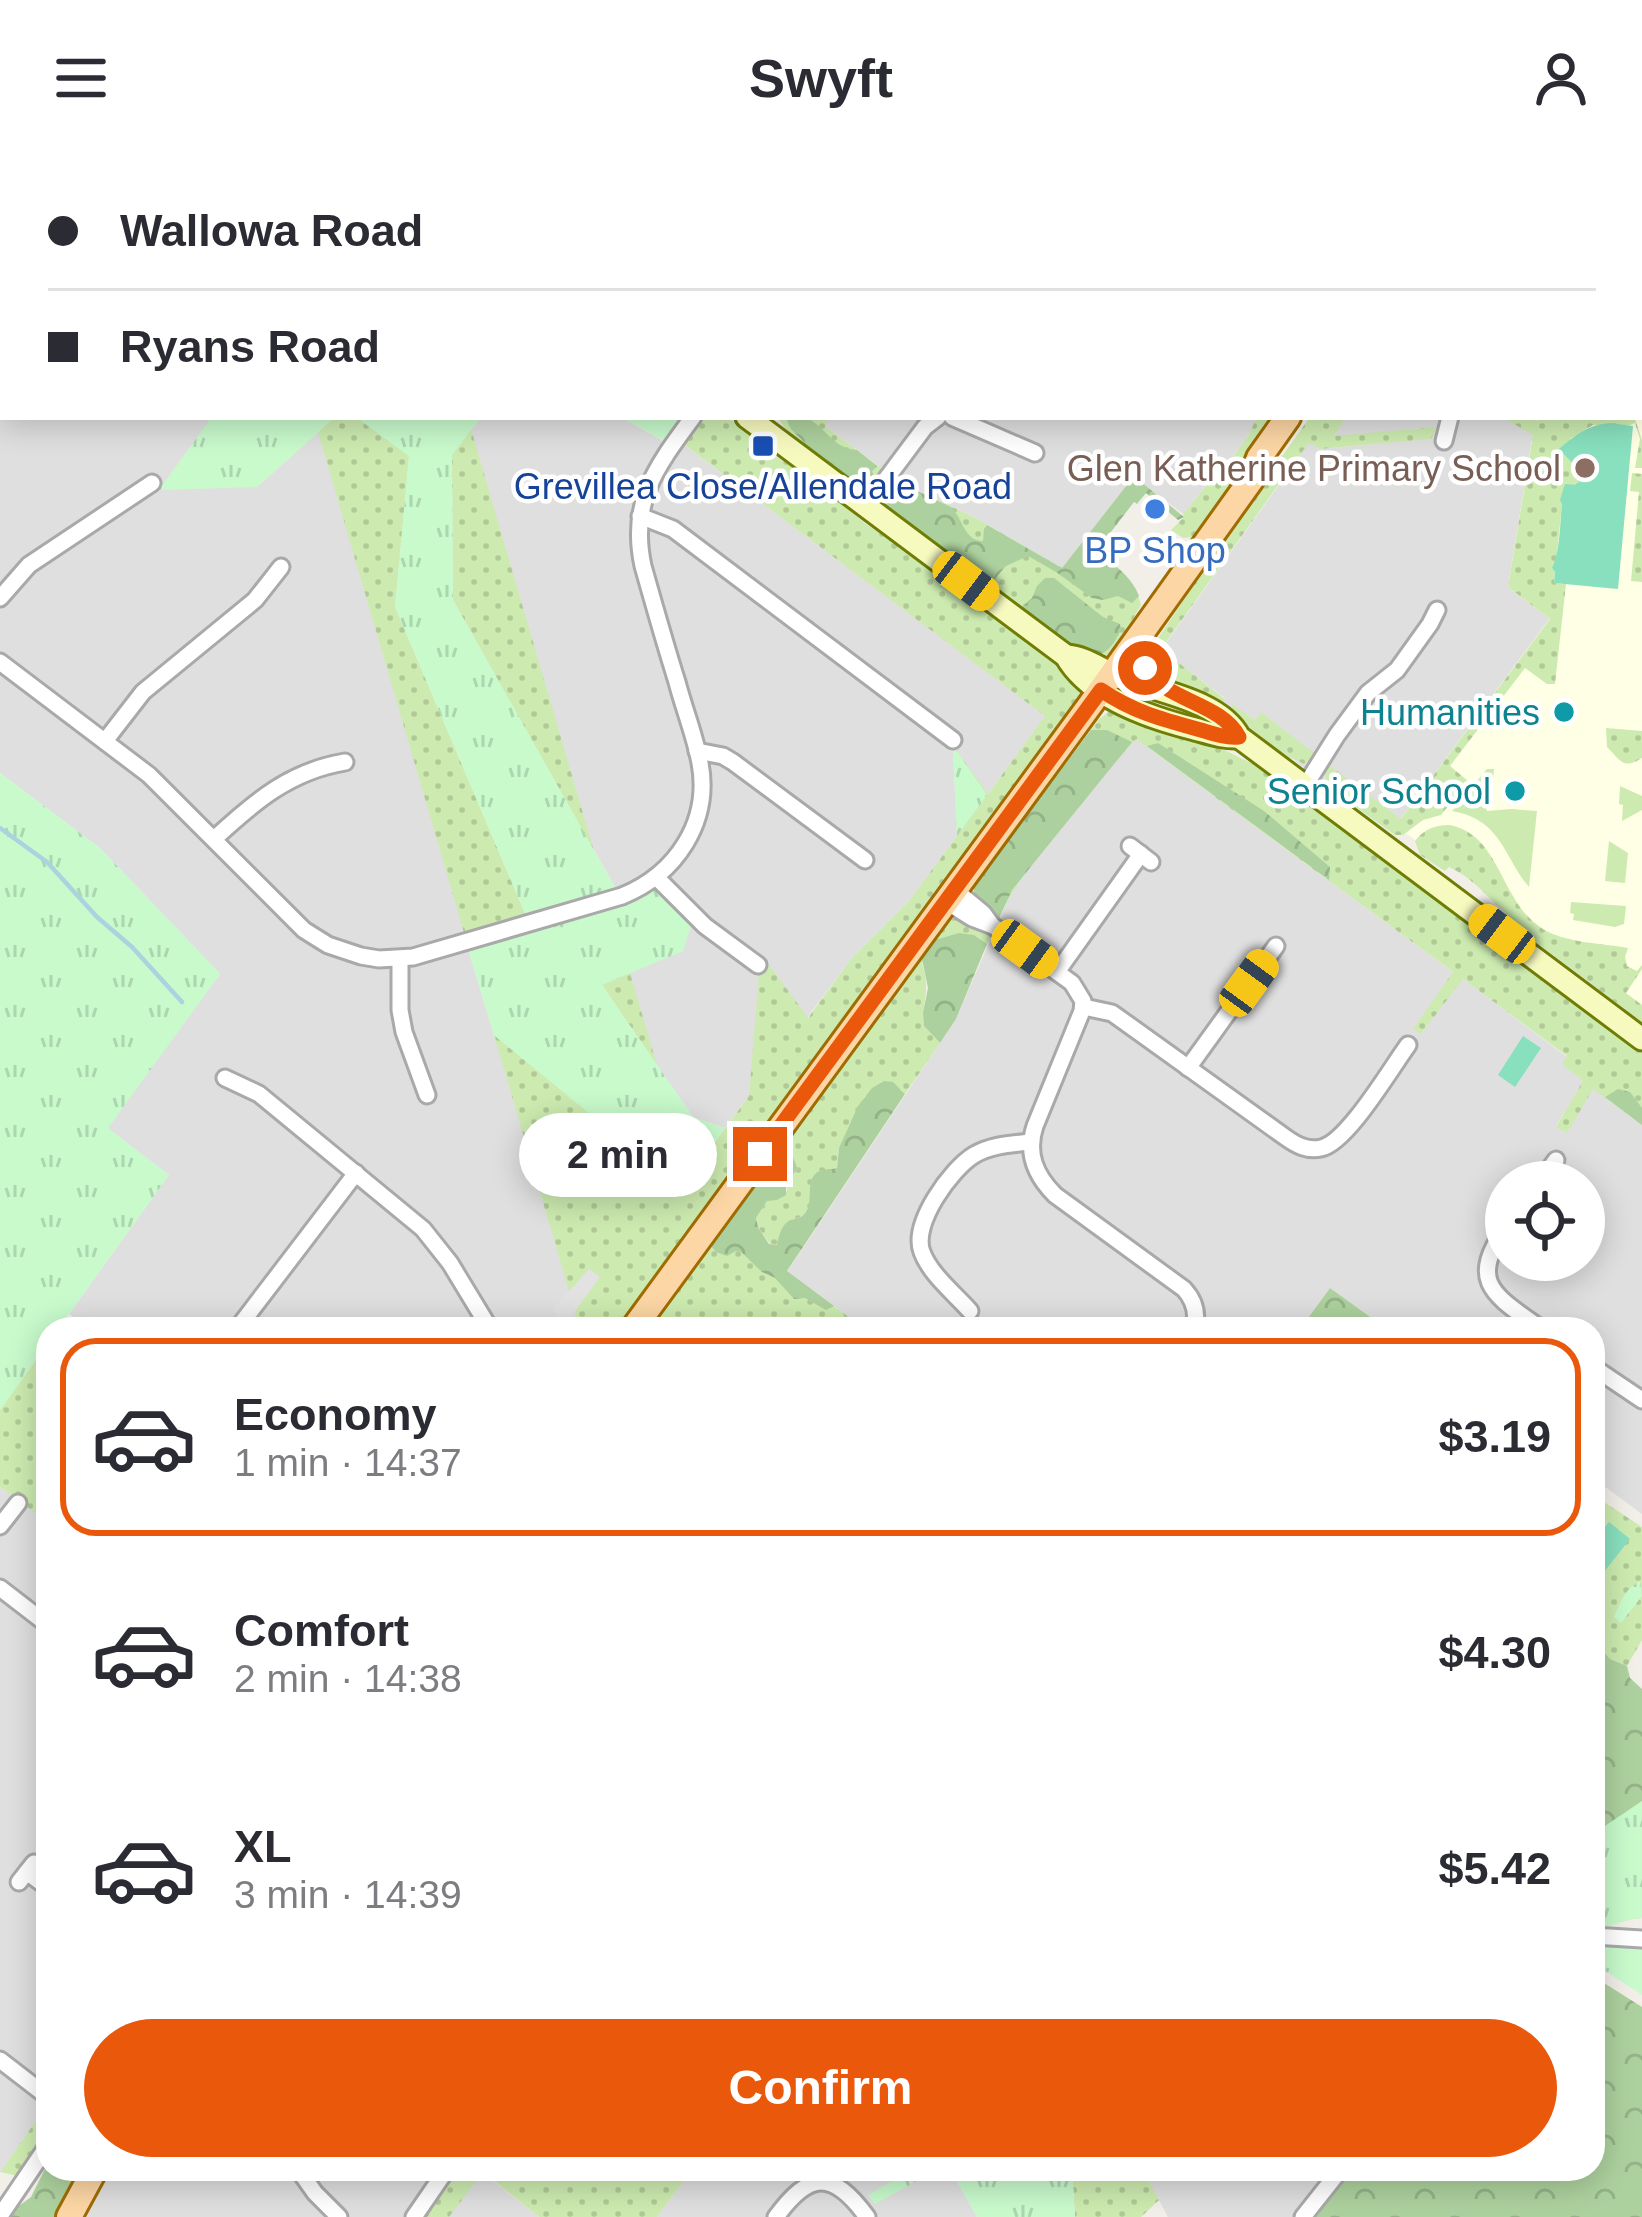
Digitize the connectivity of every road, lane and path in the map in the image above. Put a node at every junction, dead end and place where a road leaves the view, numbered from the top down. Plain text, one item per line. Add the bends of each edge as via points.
1 (691, 420) edge
2 (759, 420) edge
3 (934, 420) edge
4 (959, 420) edge
5 (1296, 420) edge
6 (1449, 420) edge
7 (1444, 441) dead end
8 (1035, 453) dead end
9 (152, 483) dead end
10 (866, 506) junction
11 (640, 516) junction
12 (281, 567) dead end
13 (0, 598) edge
14 (1438, 608) dead end
15 (1141, 635) junction
16 (0, 662) edge
17 (1107, 682) junction
18 (1167, 690) junction
19 (1239, 737) junction
20 (953, 740) dead end
21 (105, 741) junction
22 (697, 752) junction
23 (345, 761) dead end
24 (1306, 786) junction
25 (214, 839) junction
26 (1141, 854) dead end
27 (865, 860) dead end
28 (656, 877) junction
29 (950, 895) junction
30 (1276, 946) dead end
31 (400, 959) junction
32 (758, 965) dead end
33 (1057, 972) junction
34 (1084, 1007) junction
35 (1642, 1039) edge
36 (1408, 1045) dead end
37 (1188, 1068) junction
38 (225, 1078) dead end
39 (427, 1095) dead end
40 (1030, 1142) junction
41 (356, 1173) junction
42 (1488, 1281) edge
43 (970, 1312) dead end
44 (246, 1317) edge
45 (482, 1317) edge
46 (642, 1317) edge
47 (1195, 1317) edge
48 (1525, 1317) edge
49 (1605, 1375) edge
50 (1642, 1400) edge
51 (18, 1503) dead end
52 (0, 1526) edge
53 (0, 1588) edge
54 (36, 1616) edge
55 (27, 1872) dead end
56 (36, 1879) edge
57 (1605, 1937) edge
58 (1642, 1939) edge
59 (0, 2060) edge
60 (36, 2088) edge
61 (36, 2164) edge
62 (88, 2181) edge
63 (307, 2181) edge
64 (440, 2181) edge
65 (1331, 2181) edge
66 (0, 2216) edge
67 (69, 2217) edge
68 (339, 2217) edge
69 (414, 2217) edge
70 (776, 2217) edge
71 (867, 2217) edge
72 (1303, 2217) edge

1 - 11 street via 650,480
2 - 10 main road
3 - 10 street
4 - 8 street
5 - 15 main road
6 - 7 street
9 - 13 street via 29,565
10 - 17 main road via 1073,668
11 - 20 street via 673,529
11 - 22 street via 643,566
12 - 21 street via 255,600 151,684
14 - 24 street
15 - 17 main road
15 - 18 main road via 1146,670
16 - 21 street
17 - 18 main road
17 - 19 main road via 1128,707 1159,720
17 - 29 main road
18 - 19 main road
19 - 24 main road
21 - 25 street
22 - 27 street via 733,762
22 - 28 street via 698,816
23 - 25 street via 270,790
24 - 35 main road
25 - 31 street via 304,930 345,952
26 - 33 street
28 - 31 street via 622,896
28 - 32 street
29 - 33 street
29 - 46 main road
30 - 37 street
31 - 39 street via 401,1021
33 - 34 street via 1077,988
34 - 37 street via 1112,1013
34 - 40 street
36 - 37 street via 1345,1132 1313,1149 1294,1144
38 - 41 street via 259,1094
40 - 43 street via 966,1161 921,1224 924,1256
40 - 47 street via 1055,1195 1178,1284
41 - 44 street
41 - 45 street via 438,1246
42 - 48 street
49 - 50 street
51 - 52 street
53 - 54 street
55 - 56 street
57 - 58 street
59 - 60 street
61 - 66 street
62 - 67 main road
63 - 68 street
64 - 69 street
65 - 72 street
70 - 71 street via 799,2189 818,2182 841,2190

